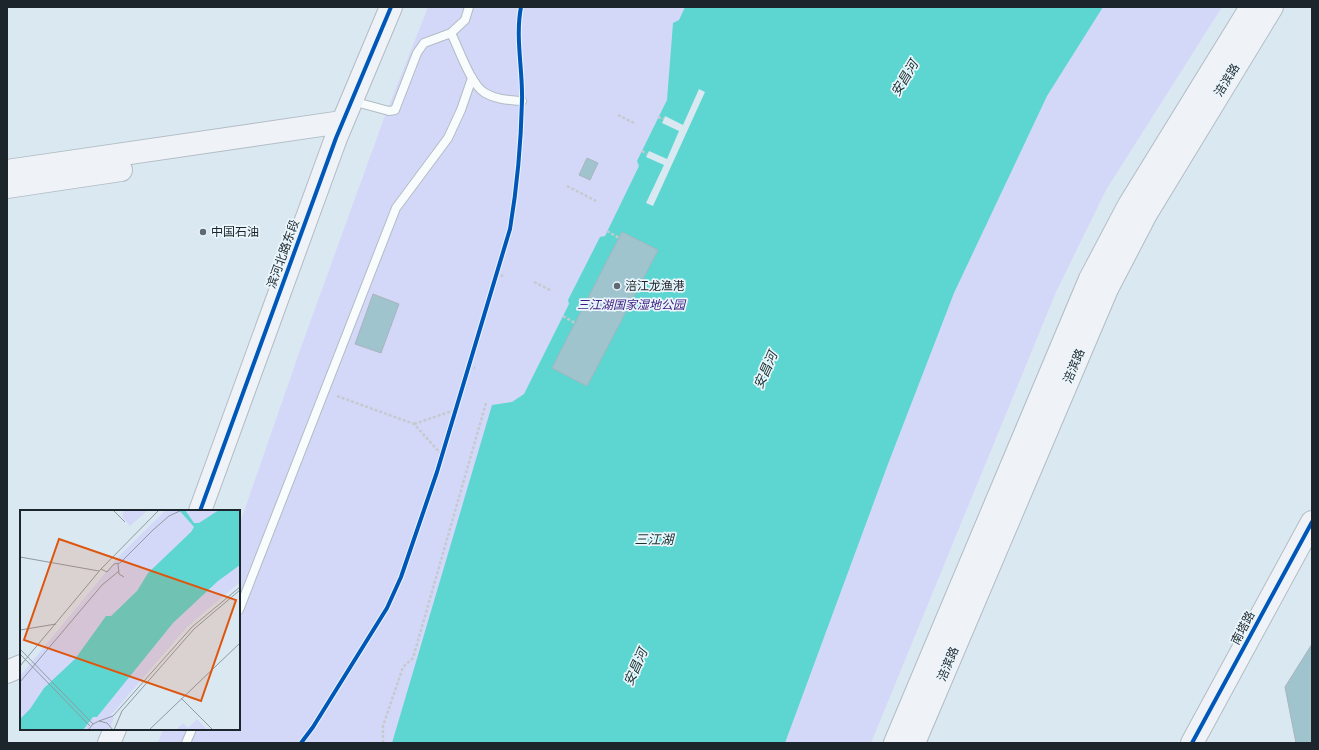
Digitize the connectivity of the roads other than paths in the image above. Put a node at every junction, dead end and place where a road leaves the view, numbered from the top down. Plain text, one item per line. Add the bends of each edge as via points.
1 (391, 7) edge
2 (469, 7) edge
3 (1251, 7) edge
4 (1272, 7) edge
5 (452, 33) junction
6 (472, 78) junction
7 (522, 100) dead end
8 (350, 101) junction
9 (339, 130) junction
10 (7, 171) edge
11 (7, 187) edge
12 (200, 510) edge
13 (1312, 522) edge
14 (240, 607) edge
15 (20, 666) edge
16 (7, 672) edge
17 (115, 730) edge
18 (192, 730) edge
19 (109, 743) edge
20 (186, 743) edge
21 (895, 743) edge
22 (914, 743) edge
23 (1192, 743) edge

1 - 8 main road, 滨河北路东段
2 - 5 lane via 465,20
3 - 21 main road, 涪滨路 via 1129,205 1090,279
4 - 22 main road, 涪滨路 via 1146,214 1107,289
5 - 6 lane
5 - 8 lane via 424,43 417,53 395,110
6 - 7 lane via 484,93 504,100
6 - 14 lane via 448,138 396,208
8 - 9 main road, 滨河北路东段
9 - 10 main road
9 - 11 main road
9 - 12 main road, 滨河北路东段
13 - 23 main road, 南塔路
15 - 16 main road
17 - 19 main road
18 - 20 lane

